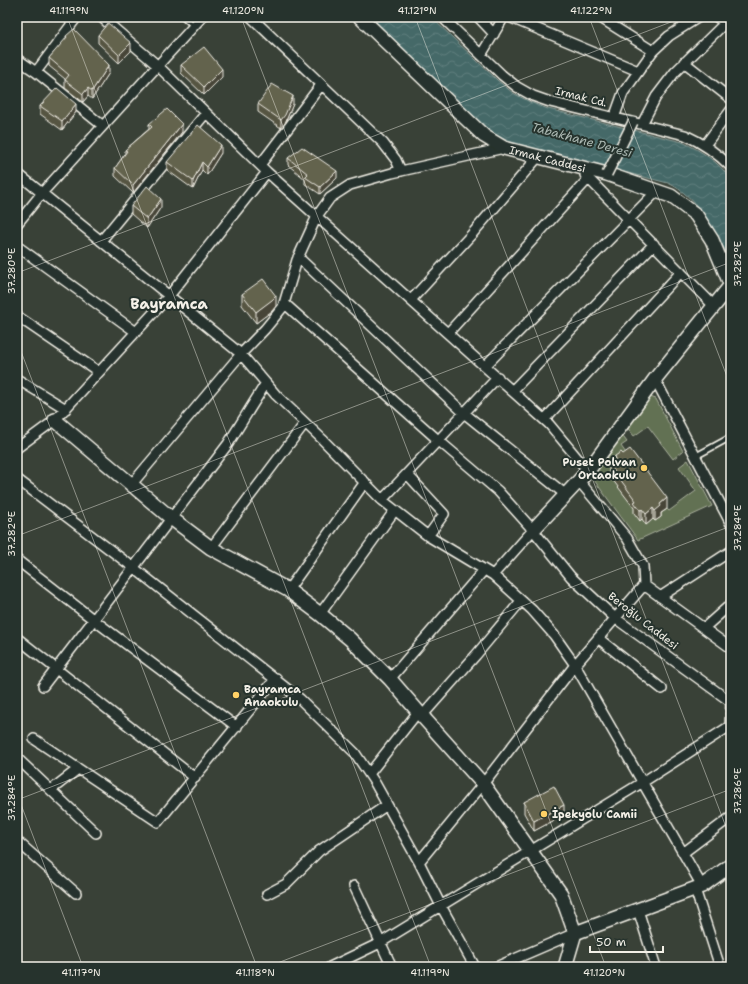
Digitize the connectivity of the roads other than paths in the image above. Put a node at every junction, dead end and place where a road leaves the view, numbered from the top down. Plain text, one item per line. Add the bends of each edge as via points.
1 (77, 17) edge
2 (101, 17) edge
3 (184, 17) edge
4 (202, 17) edge
5 (251, 17) edge
6 (360, 17) edge
7 (442, 17) edge
8 (478, 17) edge
9 (504, 17) edge
10 (509, 17) edge
11 (699, 17) edge
12 (604, 18) edge
13 (724, 23) edge
14 (194, 26) junction
15 (494, 34) junction
16 (653, 51) junction
17 (481, 55) junction
18 (17, 59) edge
19 (684, 62) junction
20 (158, 66) junction
21 (638, 71) junction
22 (36, 72) junction
23 (321, 85) junction
24 (731, 99) edge
25 (731, 110) edge
26 (206, 113) junction
27 (614, 118) junction
28 (637, 123) junction
29 (103, 126) junction
30 (706, 145) junction
31 (504, 148) junction
32 (538, 157) junction
33 (260, 165) junction
34 (577, 167) junction
35 (731, 167) edge
36 (400, 171) junction
37 (267, 172) junction
38 (17, 173) edge
39 (607, 174) junction
40 (589, 178) junction
41 (657, 191) junction
42 (42, 193) junction
43 (317, 216) junction
44 (630, 220) junction
45 (17, 224) edge
46 (101, 241) junction
47 (654, 244) junction
48 (17, 246) edge
49 (298, 257) junction
50 (681, 272) junction
51 (731, 286) edge
52 (169, 296) junction
53 (412, 300) junction
54 (284, 303) junction
55 (714, 306) junction
56 (17, 316) edge
57 (136, 332) junction
58 (448, 332) junction
59 (241, 354) junction
60 (486, 366) junction
61 (99, 372) junction
62 (498, 377) junction
63 (17, 379) edge
64 (655, 379) junction
65 (266, 383) junction
66 (513, 390) junction
67 (66, 409) junction
68 (464, 413) junction
69 (545, 419) junction
70 (55, 420) junction
71 (305, 423) junction
72 (731, 437) edge
73 (438, 440) junction
74 (17, 448) edge
75 (696, 456) junction
76 (407, 474) junction
77 (584, 476) junction
78 (17, 479) edge
79 (364, 482) junction
80 (131, 485) junction
81 (566, 495) junction
82 (382, 500) junction
83 (395, 510) junction
84 (172, 518) junction
85 (731, 524) edge
86 (533, 530) junction
87 (428, 536) junction
88 (211, 548) junction
89 (731, 551) edge
90 (17, 560) edge
91 (134, 568) junction
92 (484, 570) junction
93 (493, 575) junction
94 (644, 585) junction
95 (288, 590) junction
96 (660, 597) junction
97 (522, 601) junction
98 (731, 604) edge
99 (320, 614) junction
100 (615, 618) junction
101 (94, 620) junction
102 (704, 628) junction
103 (17, 638) edge
104 (598, 638) junction
105 (731, 648) edge
106 (575, 665) junction
107 (56, 669) junction
108 (276, 678) junction
109 (390, 679) junction
110 (44, 686) dead end
111 (662, 689) dead end
112 (731, 702) edge
113 (420, 714) junction
114 (237, 727) junction
115 (730, 727) edge
116 (34, 739) dead end
117 (17, 758) edge
118 (78, 769) junction
119 (368, 774) junction
120 (195, 778) junction
121 (643, 782) junction
122 (483, 784) junction
123 (51, 790) junction
124 (387, 805) junction
125 (731, 817) edge
126 (96, 833) dead end
127 (17, 841) edge
128 (530, 852) junction
129 (684, 853) junction
130 (419, 862) junction
131 (731, 865) edge
132 (354, 886) dead end
133 (699, 887) junction
134 (76, 893) dead end
135 (267, 894) dead end
136 (441, 906) junction
137 (638, 910) junction
138 (575, 933) junction
139 (380, 943) junction
140 (330, 967) edge
141 (392, 967) edge
142 (475, 967) edge
143 (496, 967) edge
144 (565, 967) edge
145 (656, 967) edge
146 (720, 967) edge

1 - 22 street
2 - 20 street
3 - 14 lane
4 - 14 street
5 - 23 street
6 - 31 street, Irmak Caddesi via 484,136
7 - 17 street, Irmak Cd.
8 - 15 street
9 - 15 street
10 - 21 street
11 - 16 street via 669,36
12 - 16 street
13 - 19 street
14 - 20 street
15 - 17 street
16 - 21 street
17 - 27 street, Irmak Cd. via 517,87 533,96
18 - 22 street
19 - 24 street
19 - 28 street
20 - 26 street
20 - 29 street
21 - 27 street via 623,93
22 - 29 street
23 - 33 street
23 - 36 street via 383,143 396,160
25 - 30 street
26 - 33 street
26 - 46 street
27 - 28 street, Irmak Cd.
28 - 30 street, Irmak Cd. via 685,135
28 - 39 street, bridge
29 - 42 street
30 - 35 street, Irmak Cd.
31 - 32 street, Irmak Caddesi
31 - 36 street
32 - 34 street, Irmak Caddesi
32 - 53 street
33 - 37 street
34 - 39 street, Irmak Caddesi
34 - 40 street
36 - 43 street via 350,185 330,198
37 - 43 street
37 - 52 street
38 - 42 street
39 - 41 street, Irmak Caddesi
40 - 44 street
40 - 58 street
41 - 44 street
41 - 51 street, Irmak Caddesi via 671,196 696,215 712,240
42 - 45 street
42 - 46 street
43 - 49 street
43 - 53 street
44 - 47 street
44 - 60 street
46 - 52 street
47 - 50 street
47 - 66 street
48 - 57 street
49 - 54 street
49 - 68 street
50 - 55 street
50 - 69 street
51 - 55 street
52 - 57 street
52 - 59 street
53 - 58 street
54 - 59 street via 265,329
54 - 73 street, Beroğlu Caddesi
55 - 64 street
56 - 61 street
57 - 61 street
58 - 60 street
59 - 65 street
59 - 80 street
60 - 62 street
61 - 67 street
62 - 66 street
62 - 68 street
63 - 67 street
64 - 75 street
64 - 77 street
65 - 71 street
65 - 84 street via 228,444
66 - 69 street
67 - 70 street
68 - 73 street
68 - 81 street
69 - 77 street
70 - 74 street
70 - 80 street
71 - 79 street
71 - 88 street
72 - 75 lane
73 - 76 street
73 - 86 street, Beroğlu Caddesi via 498,491
75 - 85 street
76 - 82 street
76 - 87 street via 444,514
77 - 81 street
77 - 94 street via 643,566
78 - 91 street
79 - 82 street
79 - 95 street
80 - 84 street
81 - 86 street
82 - 83 street
83 - 87 street
83 - 99 street
84 - 88 street
84 - 91 street
86 - 93 street
86 - 100 street, Beroğlu Caddesi via 571,578
87 - 92 street
88 - 95 street
89 - 96 street
90 - 101 street
91 - 101 street
91 - 108 street
92 - 93 street
92 - 109 street
93 - 97 street
94 - 96 street
94 - 100 street
95 - 99 street
96 - 102 street
97 - 106 street via 554,635
97 - 113 street via 476,655
98 - 102 street
99 - 109 street via 350,639
100 - 104 street
100 - 112 street, Beroğlu Caddesi
101 - 107 street
101 - 114 street
102 - 105 street
103 - 107 street
104 - 106 street
104 - 111 street
106 - 121 street
106 - 122 street
107 - 110 street
107 - 120 street
108 - 114 street
108 - 119 street via 355,753
109 - 113 street
112 - 115 street, Beroğlu Caddesi
113 - 119 street
113 - 122 street
114 - 120 street
115 - 121 street
116 - 118 street
117 - 123 street
118 - 120 street via 158,822
118 - 123 street
119 - 124 street
121 - 128 street
121 - 129 street
122 - 128 street
122 - 130 street
123 - 126 street
124 - 130 street
124 - 135 street via 319,851 286,884
125 - 129 street
127 - 134 street
128 - 136 street
128 - 138 street via 561,894
129 - 133 street
130 - 136 street
131 - 133 street
132 - 139 street
133 - 137 street
133 - 146 street
136 - 139 street
136 - 142 street
137 - 138 street
137 - 145 street
138 - 143 street
138 - 144 street
139 - 140 street
139 - 141 street

